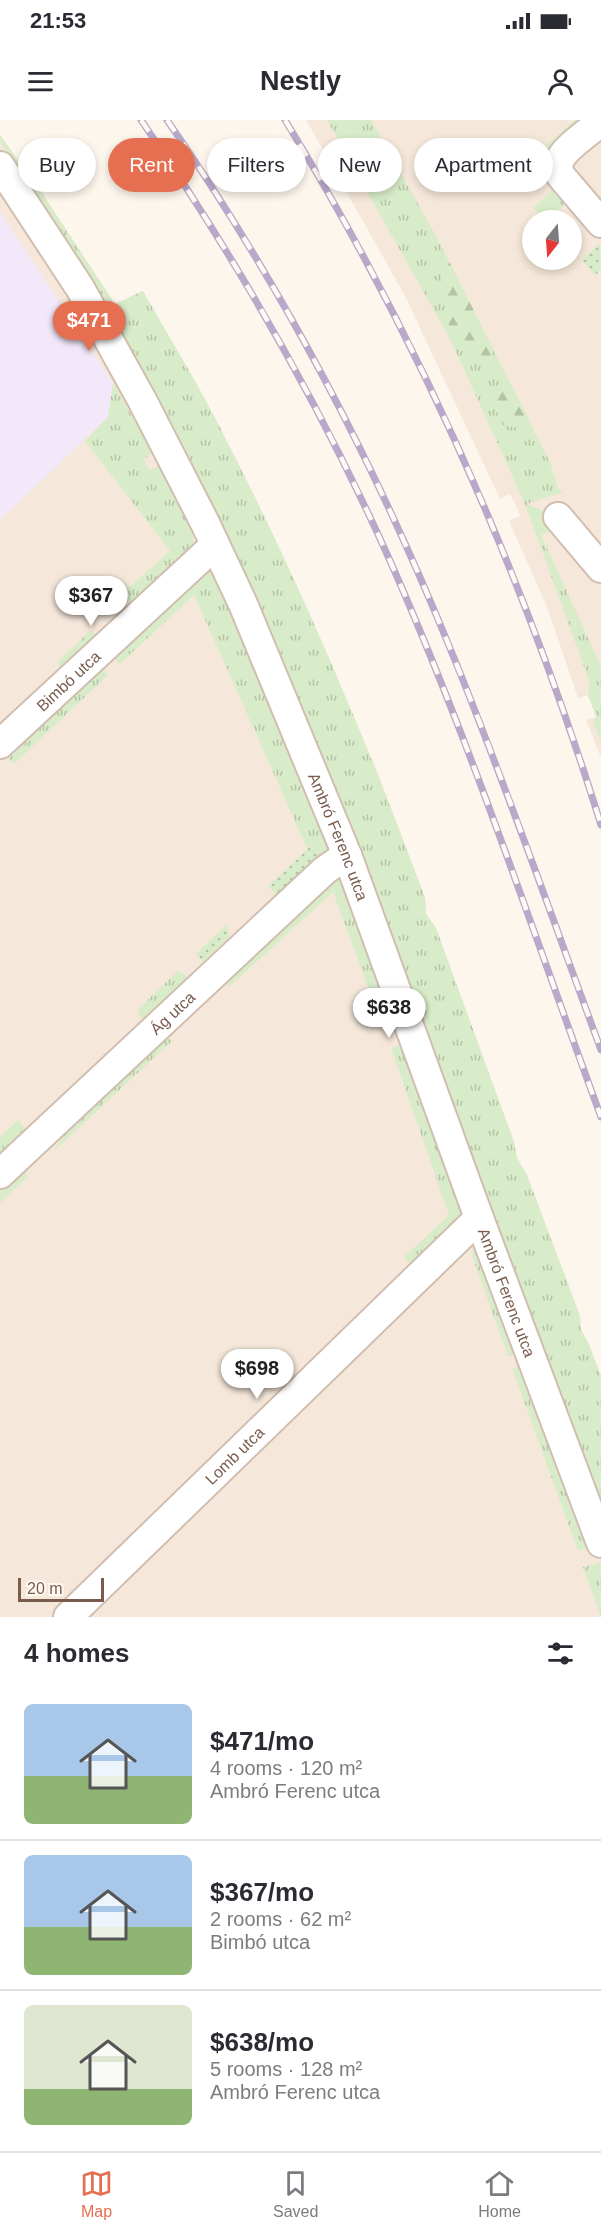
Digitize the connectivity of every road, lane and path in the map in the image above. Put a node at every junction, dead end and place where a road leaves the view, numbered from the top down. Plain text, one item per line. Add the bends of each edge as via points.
1 (601, 122) edge
2 (0, 166) edge
3 (601, 223) edge
4 (558, 517) dead end
5 (215, 545) junction
6 (601, 568) edge
7 (0, 744) edge
8 (347, 855) junction
9 (0, 1174) edge
10 (479, 1218) junction
11 (601, 1543) edge
12 (68, 1617) edge

1 - 3 street via 566,152 558,168
2 - 5 street, Ambró Ferenc utca via 80,288
4 - 6 street
5 - 7 street, Bimbó utca
5 - 8 street, Ambró Ferenc utca
8 - 9 street, Ág utca via 325,870
8 - 10 street, Ambró Ferenc utca
10 - 11 street, Ambró Ferenc utca
10 - 12 street, Lomb utca

